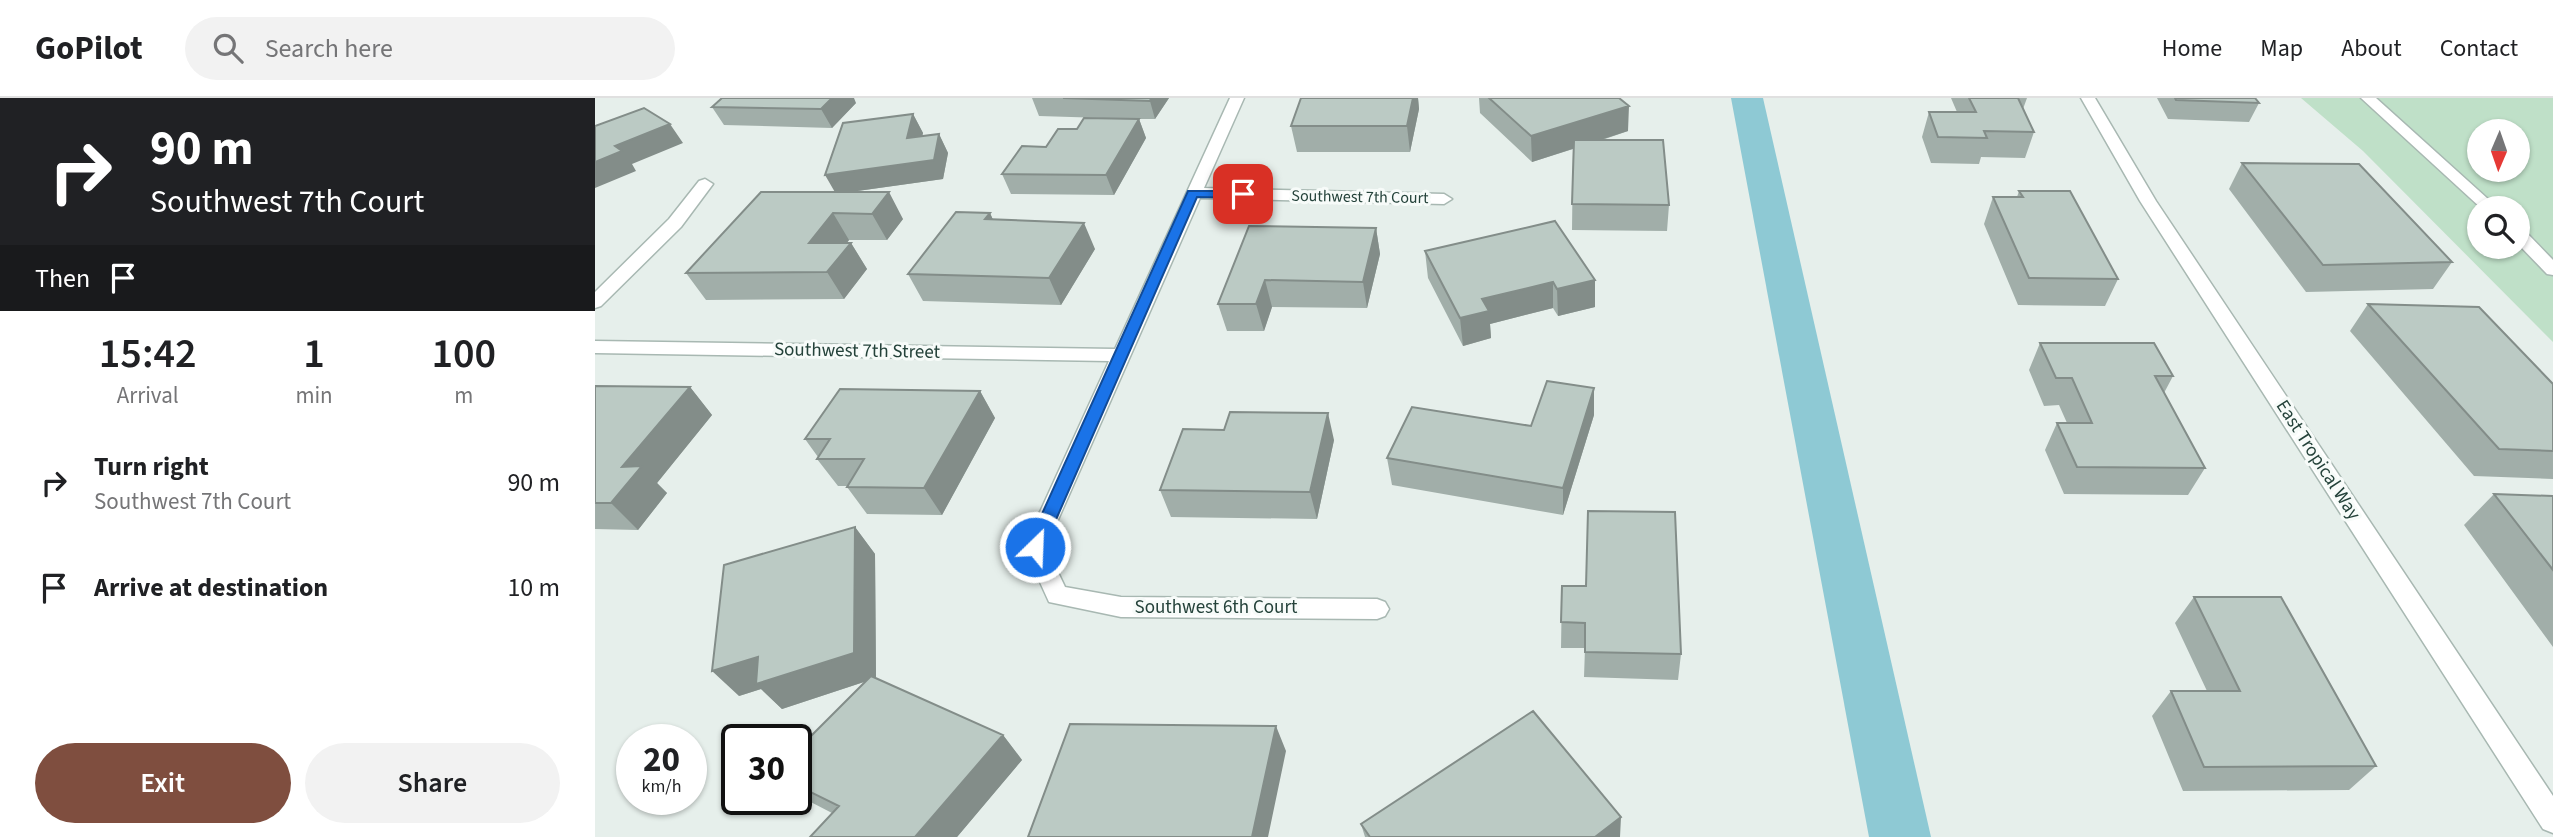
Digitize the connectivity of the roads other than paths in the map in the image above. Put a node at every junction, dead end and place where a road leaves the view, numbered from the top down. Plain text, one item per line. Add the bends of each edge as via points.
1 (1237, 98) edge
2 (2088, 98) edge
3 (2368, 98) edge
4 (705, 184) dead end
5 (1192, 193) junction
6 (2477, 196) edge
7 (1444, 199) dead end
8 (2530, 246) edge
9 (2553, 270) edge
10 (595, 302) edge
11 (595, 347) edge
12 (1120, 355) junction
13 (1377, 609) dead end
14 (2553, 820) edge

1 - 5 street
2 - 14 street, East Tropical Way via 2148,201
3 - 6 street
4 - 10 street via 675,223
5 - 7 street, Southwest 7th Court
5 - 12 street
8 - 9 street
11 - 12 street, Southwest 7th Street
12 - 13 street, Southwest 6th Court via 1035,547 1057,595 1121,607

